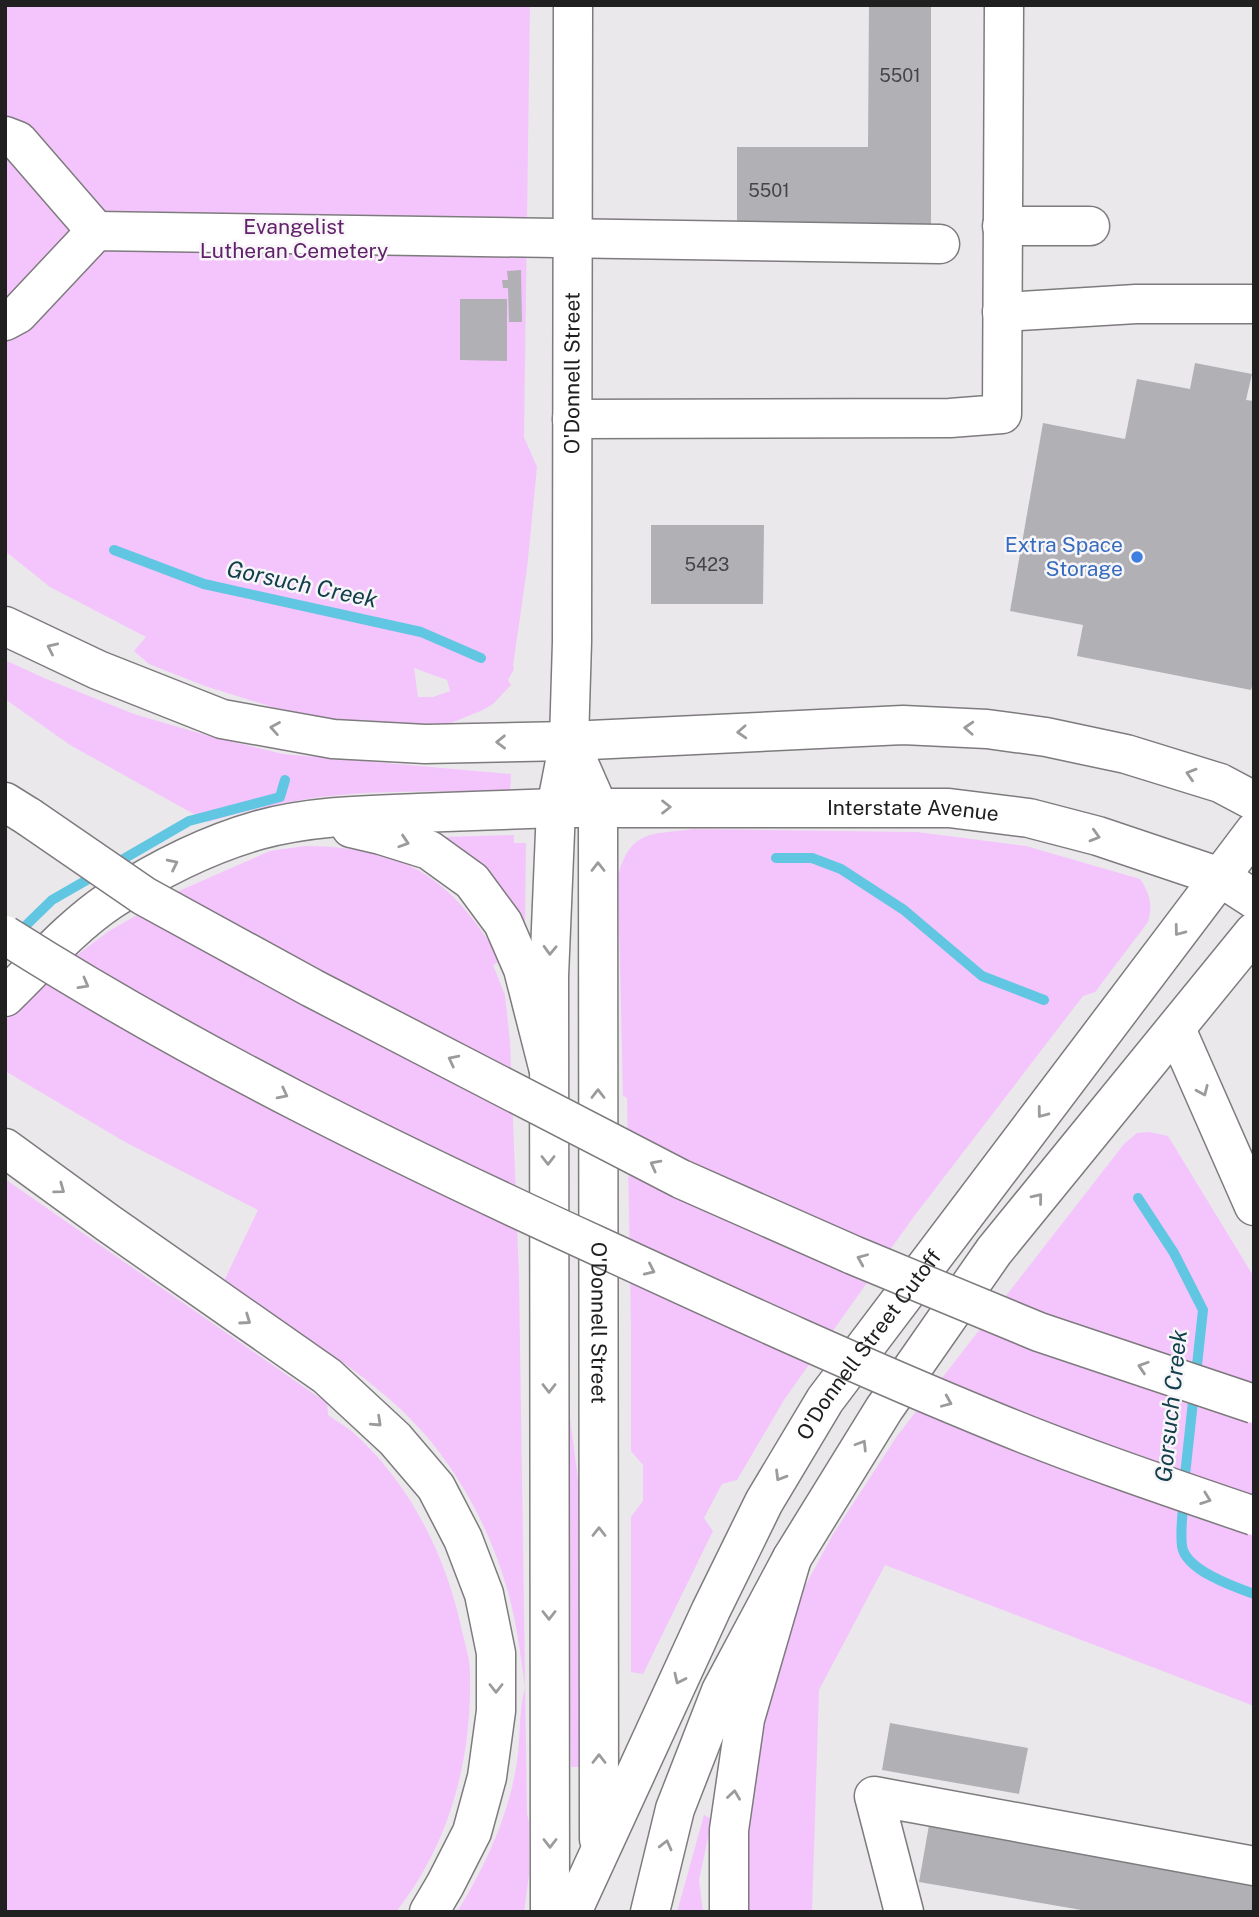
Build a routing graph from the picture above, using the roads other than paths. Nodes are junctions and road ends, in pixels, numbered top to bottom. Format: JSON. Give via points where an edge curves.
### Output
{"nodes":[{"id":1,"x":573,"y":5,"type":"edge"},
{"id":2,"x":1004,"y":5,"type":"edge"},
{"id":3,"x":5,"y":136,"type":"edge"},
{"id":4,"x":1002,"y":226,"type":"junction"},
{"id":5,"x":1090,"y":226,"type":"dead end"},
{"id":6,"x":96,"y":231,"type":"junction"},
{"id":7,"x":572,"y":239,"type":"junction"},
{"id":8,"x":940,"y":244,"type":"dead end"},
{"id":9,"x":1254,"y":304,"type":"edge"},
{"id":10,"x":1002,"y":312,"type":"junction"},
{"id":11,"x":5,"y":321,"type":"edge"},
{"id":12,"x":572,"y":419,"type":"junction"},
{"id":13,"x":5,"y":626,"type":"edge"},
{"id":14,"x":569,"y":741,"type":"junction"},
{"id":15,"x":1254,"y":801,"type":"edge"},
{"id":16,"x":598,"y":807,"type":"junction"},
{"id":17,"x":556,"y":808,"type":"junction"},
{"id":18,"x":17,"y":810,"type":"edge"},
{"id":19,"x":314,"y":820,"type":"junction"},
{"id":20,"x":1254,"y":832,"type":"edge"},
{"id":21,"x":1220,"y":877,"type":"junction"},
{"id":22,"x":1254,"y":899,"type":"edge"},
{"id":23,"x":1254,"y":932,"type":"edge"},
{"id":24,"x":5,"y":935,"type":"edge"},
{"id":25,"x":5,"y":997,"type":"edge"},
{"id":26,"x":1176,"y":1029,"type":"junction"},
{"id":27,"x":548,"y":1067,"type":"junction"},
{"id":28,"x":5,"y":1148,"type":"edge"},
{"id":29,"x":1254,"y":1206,"type":"edge"},
{"id":30,"x":1254,"y":1404,"type":"edge"},
{"id":31,"x":1254,"y":1516,"type":"edge"},
{"id":32,"x":792,"y":1558,"type":"junction"},
{"id":33,"x":600,"y":1852,"type":"junction"},
{"id":34,"x":1254,"y":1866,"type":"edge"},
{"id":35,"x":911,"y":1910,"type":"edge"},
{"id":36,"x":429,"y":1912,"type":"edge"},
{"id":37,"x":550,"y":1912,"type":"edge"},
{"id":38,"x":572,"y":1912,"type":"edge"},
{"id":39,"x":600,"y":1912,"type":"edge"},
{"id":40,"x":650,"y":1912,"type":"edge"},
{"id":41,"x":729,"y":1912,"type":"edge"}],
"edges":[{"from":1,"to":7,"type":"main road","name":"O'Donnell Street"},
{"from":2,"to":4,"type":"main road"},
{"from":3,"to":6,"type":"main road","via":[[18,141]]},
{"from":4,"to":5,"type":"main road"},
{"from":4,"to":10,"type":"main road"},
{"from":6,"to":7,"type":"main road"},
{"from":6,"to":11,"type":"main road","via":[[18,314]]},
{"from":7,"to":8,"type":"main road"},
{"from":7,"to":12,"type":"main road","name":"O'Donnell Street"},
{"from":9,"to":10,"type":"main road","via":[[1136,304]]},
{"from":10,"to":12,"type":"main road","via":[[1002,414]]},
{"from":12,"to":14,"type":"main road","name":"O'Donnell Street"},
{"from":14,"to":13,"type":"main road","one_way":true,"via":[[425,744],[333,739],[222,719],[98,670]]},
{"from":15,"to":14,"type":"main road","one_way":true,"via":[[1220,783],[1126,754],[987,730],[903,725]]},
{"from":14,"to":16,"type":"main road","name":"O'Donnell Street"},
{"from":14,"to":17,"type":"main road","name":"O'Donnell Street"},
{"from":16,"to":17,"type":"main road","name":"Interstate Avenue"},
{"from":16,"to":21,"type":"main road","name":"Interstate Avenue","one_way":true,"via":[[949,808],[1041,821]]},
{"from":33,"to":16,"type":"main road","name":"O'Donnell Street","one_way":true},
{"from":17,"to":19,"type":"main road","name":"Interstate Avenue"},
{"from":17,"to":27,"type":"main road","name":"O'Donnell Street","one_way":true},
{"from":30,"to":18,"type":"main road","one_way":true,"bridge":true,"via":[[1039,1332],[681,1178],[144,896]]},
{"from":25,"to":19,"type":"main road","name":"Interstate Avenue","one_way":true,"via":[[109,902],[161,870],[205,848],[261,830]]},
{"from":19,"to":27,"type":"main road","one_way":true,"via":[[429,850],[472,881],[503,923],[523,969]]},
{"from":20,"to":21,"type":"main road","name":"O'Donnell Street Cutoff"},
{"from":21,"to":22,"type":"main road","name":"Interstate Avenue"},
{"from":21,"to":33,"type":"main road","name":"O'Donnell Street Cutoff","one_way":true,"via":[[825,1400],[764,1502]]},
{"from":23,"to":26,"type":"main road"},
{"from":24,"to":31,"type":"main road","one_way":true,"bridge":true,"via":[[76,980],[241,1071],[433,1170],[798,1338],[1002,1425]]},
{"from":26,"to":29,"type":"main road","one_way":true},
{"from":32,"to":26,"type":"main road","one_way":true,"via":[[884,1409],[995,1251]]},
{"from":27,"to":37,"type":"main road","name":"O'Donnell Street","one_way":true},
{"from":28,"to":36,"type":"main road","one_way":true,"via":[[327,1376],[395,1438],[436,1487],[484,1594],[496,1653],[496,1711],[487,1777],[472,1832]]},
{"from":40,"to":32,"type":"main road","one_way":true,"via":[[675,1809],[716,1703]]},
{"from":41,"to":32,"type":"main road","one_way":true,"via":[[729,1830],[745,1719]]},
{"from":33,"to":38,"type":"main road","name":"O'Donnell Street Cutoff"},
{"from":33,"to":39,"type":"main road","name":"O'Donnell Street"},
{"from":34,"to":35,"type":"main road","via":[[874,1796]]}]}
